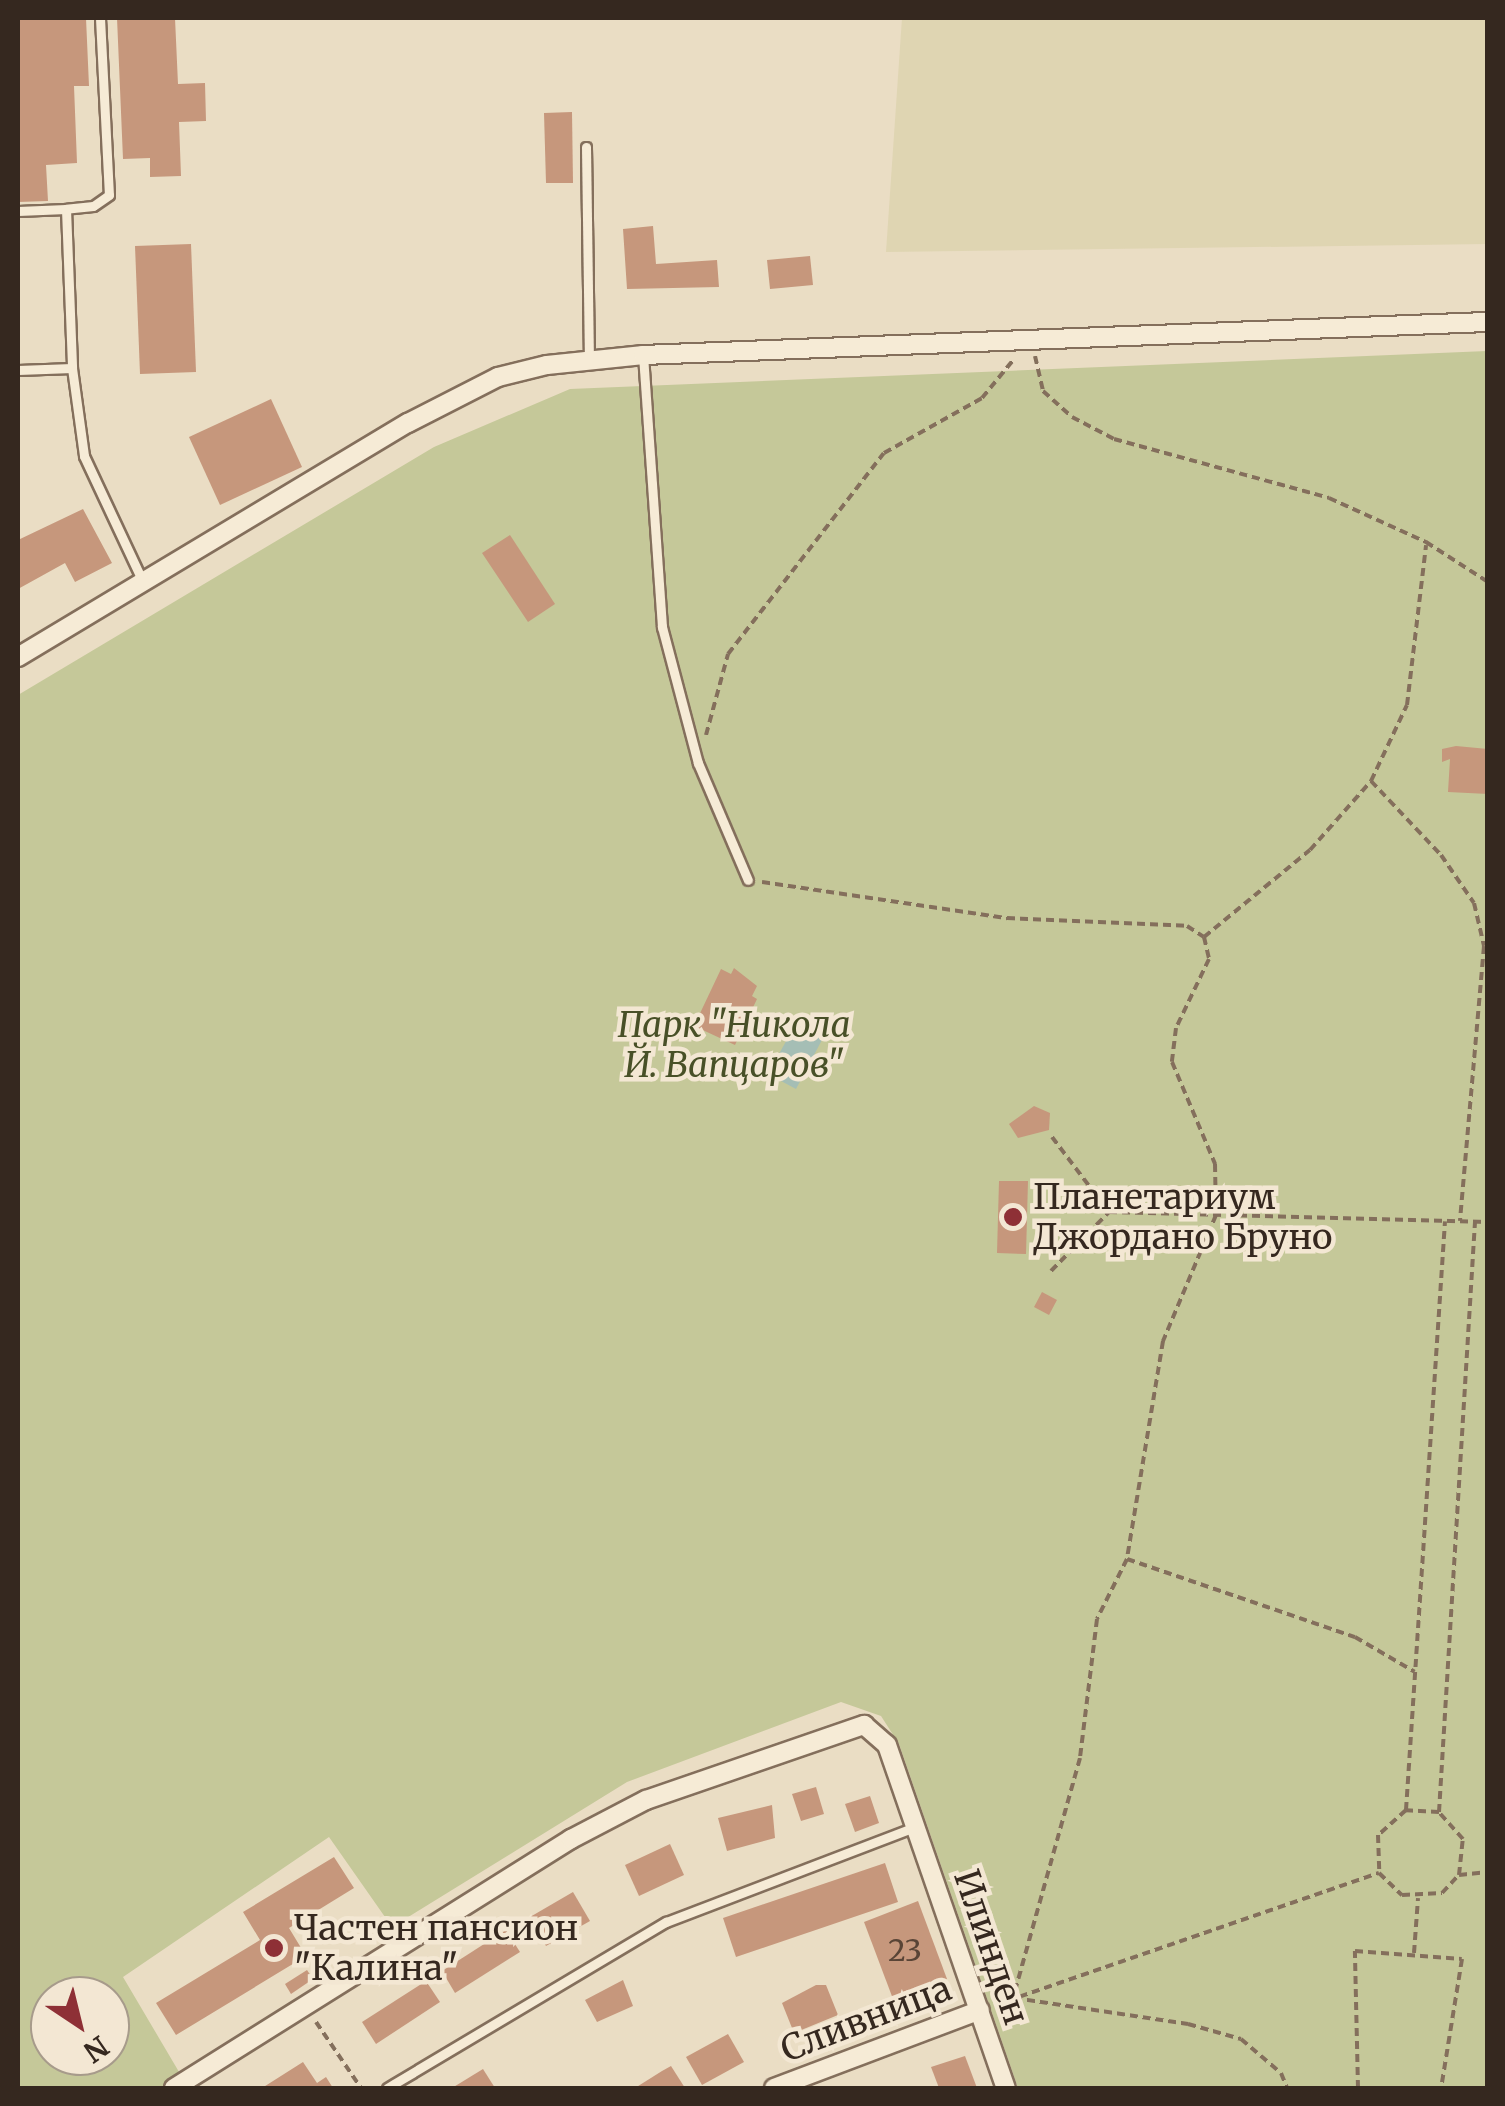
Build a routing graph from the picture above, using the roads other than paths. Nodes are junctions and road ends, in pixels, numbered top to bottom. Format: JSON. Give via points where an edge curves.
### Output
{"nodes":[{"id":1,"x":100,"y":18,"type":"edge"},
{"id":2,"x":586,"y":147,"type":"dead end"},
{"id":3,"x":66,"y":208,"type":"junction"},
{"id":4,"x":18,"y":211,"type":"edge"},
{"id":5,"x":1488,"y":322,"type":"edge"},
{"id":6,"x":643,"y":354,"type":"junction"},
{"id":7,"x":589,"y":358,"type":"junction"},
{"id":8,"x":72,"y":368,"type":"junction"},
{"id":9,"x":18,"y":370,"type":"edge"},
{"id":10,"x":142,"y":580,"type":"junction"},
{"id":11,"x":18,"y":657,"type":"edge"},
{"id":12,"x":748,"y":880,"type":"road end"},
{"id":13,"x":915,"y":1828,"type":"junction"},
{"id":14,"x":980,"y":2010,"type":"junction"},
{"id":15,"x":174,"y":2088,"type":"edge"},
{"id":16,"x":387,"y":2088,"type":"edge"},
{"id":17,"x":774,"y":2088,"type":"edge"},
{"id":18,"x":1006,"y":2088,"type":"edge"}],
"edges":[{"from":1,"to":3,"type":"lane","via":[[109,194],[93,206]]},
{"from":2,"to":7,"type":"lane"},
{"from":3,"to":4,"type":"lane"},
{"from":3,"to":8,"type":"lane"},
{"from":5,"to":6,"type":"street"},
{"from":6,"to":7,"type":"street"},
{"from":6,"to":12,"type":"lane","via":[[662,627],[698,763]]},
{"from":7,"to":10,"type":"street","via":[[498,377],[460,395]]},
{"from":8,"to":9,"type":"lane"},
{"from":8,"to":10,"type":"lane","via":[[84,456]]},
{"from":10,"to":11,"type":"street"},
{"from":13,"to":14,"type":"street","name":"Илинден"},
{"from":13,"to":15,"type":"street","name":"Илинден","via":[[887,1745],[878,1732],[851,1727],[646,1800],[571,1838]]},
{"from":13,"to":16,"type":"lane","via":[[666,1922]]},
{"from":14,"to":17,"type":"street","name":"Сливница"},
{"from":14,"to":18,"type":"street","name":"Илинден"}]}
